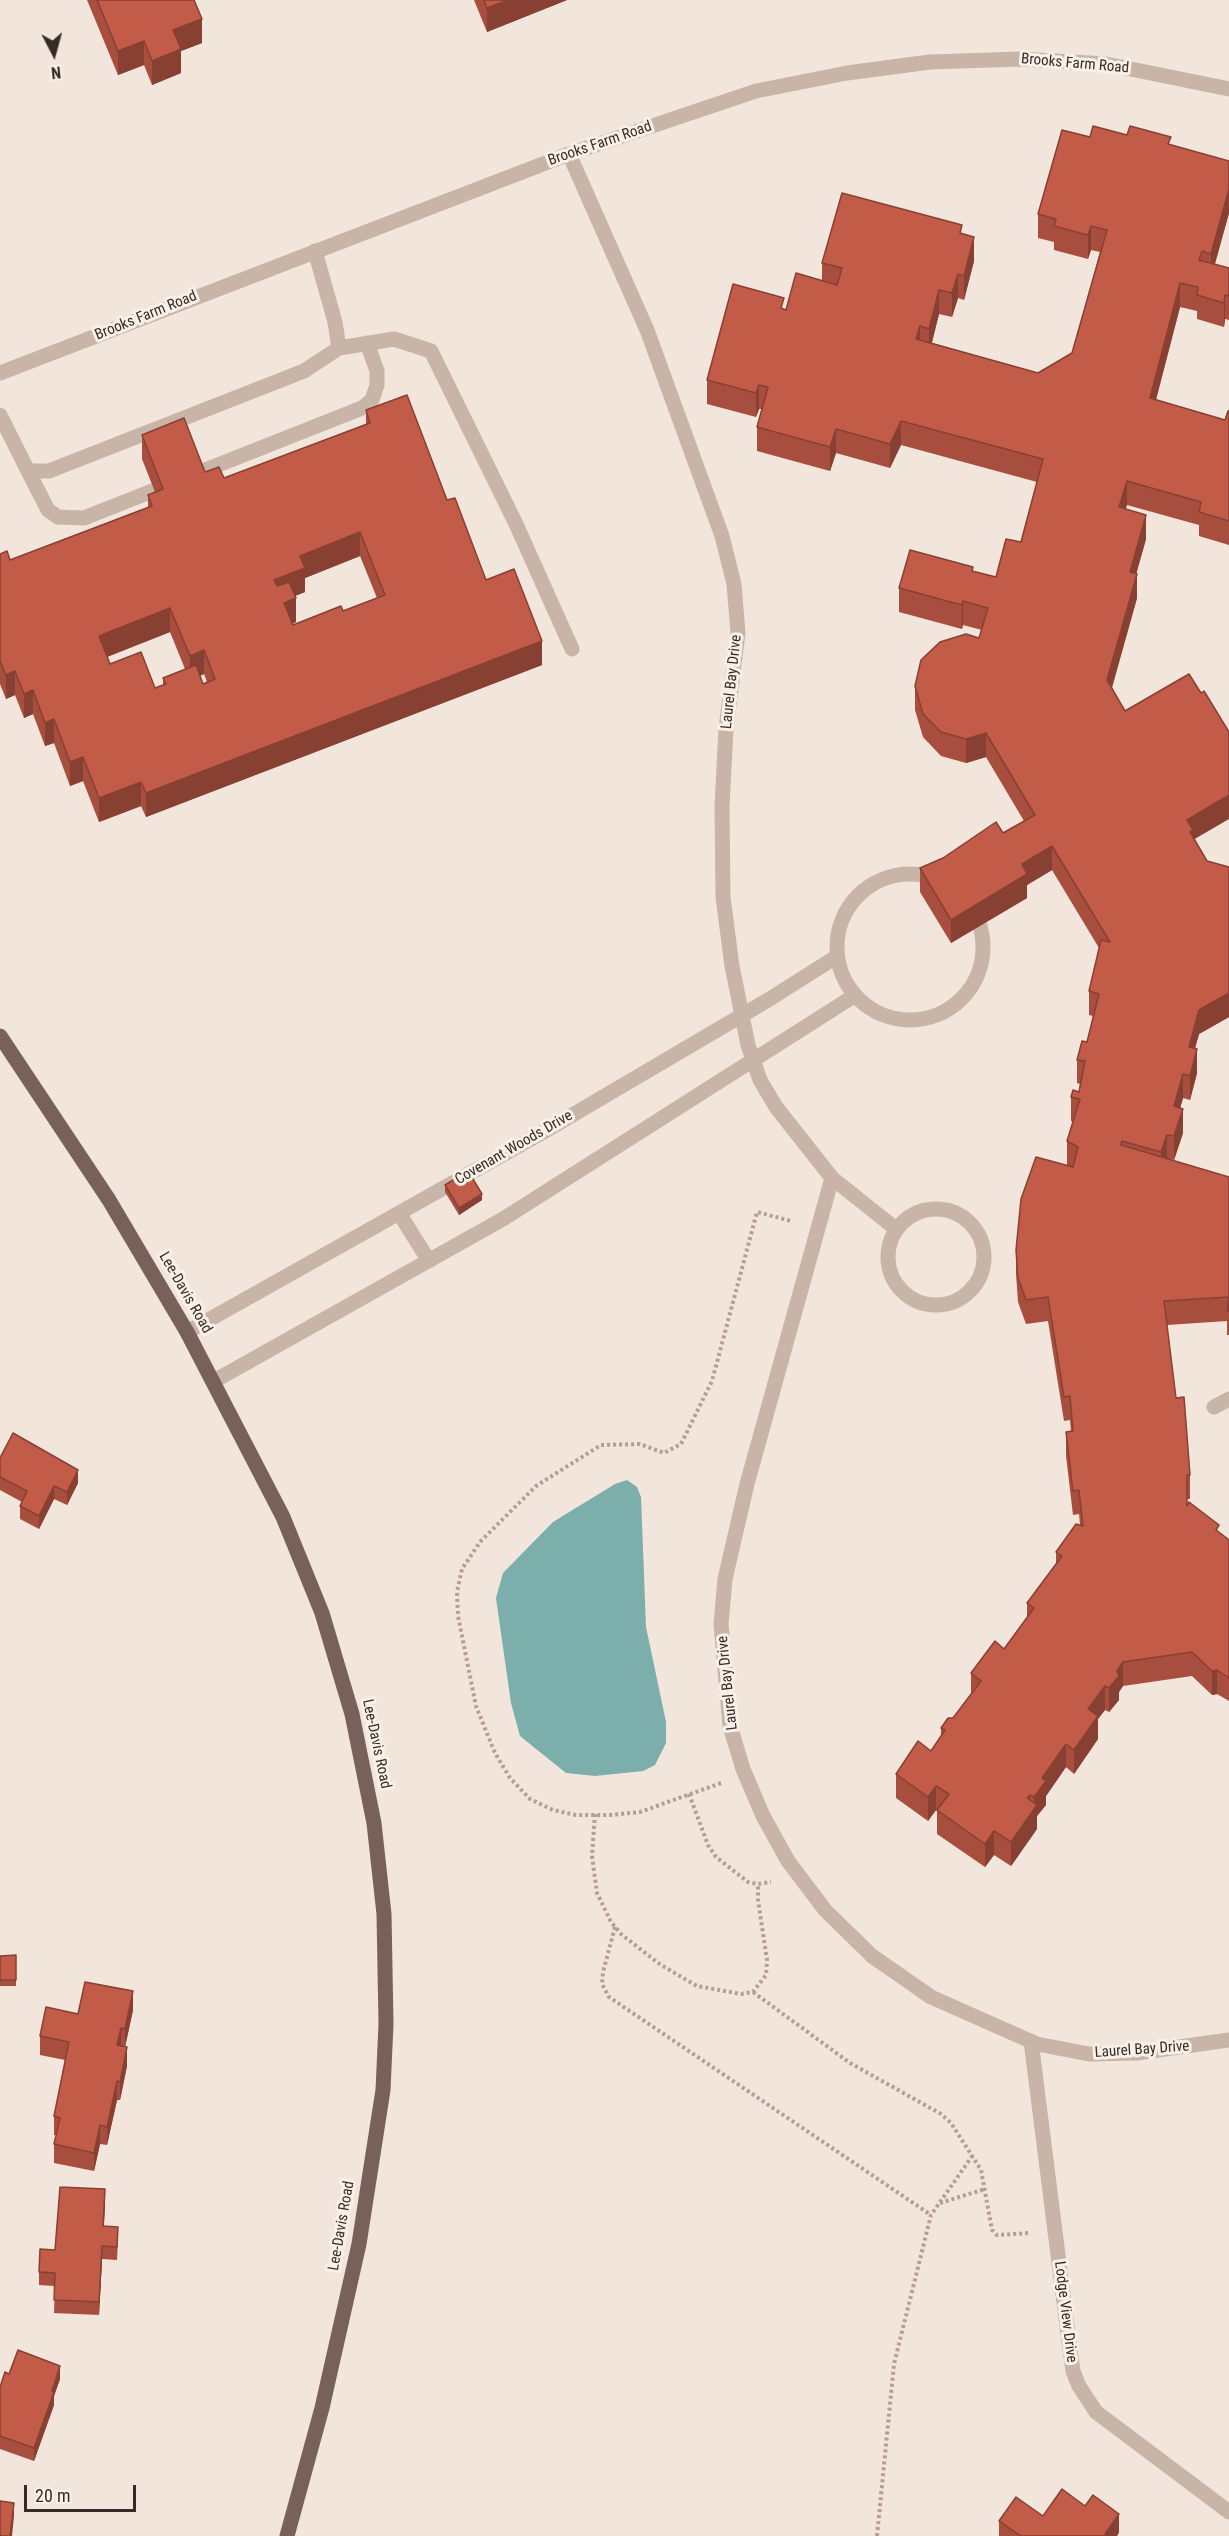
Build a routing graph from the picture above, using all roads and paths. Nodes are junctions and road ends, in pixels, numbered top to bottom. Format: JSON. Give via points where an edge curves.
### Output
{"nodes":[{"id":1,"x":1229,"y":89,"type":"edge"},
{"id":2,"x":569,"y":154,"type":"junction"},
{"id":3,"x":315,"y":251,"type":"junction"},
{"id":4,"x":367,"y":344,"type":"junction"},
{"id":5,"x":339,"y":348,"type":"junction"},
{"id":6,"x":0,"y":373,"type":"edge"},
{"id":7,"x":0,"y":415,"type":"edge"},
{"id":8,"x":28,"y":471,"type":"junction"},
{"id":9,"x":573,"y":649,"type":"dead end"},
{"id":10,"x":836,"y":957,"type":"junction"},
{"id":11,"x":855,"y":996,"type":"junction"},
{"id":12,"x":742,"y":1015,"type":"junction"},
{"id":13,"x":0,"y":1036,"type":"edge"},
{"id":14,"x":753,"y":1059,"type":"junction"},
{"id":15,"x":832,"y":1178,"type":"junction"},
{"id":16,"x":399,"y":1213,"type":"junction"},
{"id":17,"x":896,"y":1229,"type":"junction"},
{"id":18,"x":815,"y":1235,"type":"junction"},
{"id":19,"x":429,"y":1261,"type":"junction"},
{"id":20,"x":187,"y":1332,"type":"junction"},
{"id":21,"x":214,"y":1381,"type":"junction"},
{"id":22,"x":1229,"y":1400,"type":"edge"},
{"id":23,"x":1214,"y":1407,"type":"dead end"},
{"id":24,"x":745,"y":1775,"type":"junction"},
{"id":25,"x":689,"y":1794,"type":"junction"},
{"id":26,"x":595,"y":1814,"type":"junction"},
{"id":27,"x":788,"y":1861,"type":"junction"},
{"id":28,"x":758,"y":1884,"type":"junction"},
{"id":29,"x":615,"y":1927,"type":"junction"},
{"id":30,"x":753,"y":1992,"type":"junction"},
{"id":31,"x":1229,"y":2040,"type":"edge"},
{"id":32,"x":1031,"y":2041,"type":"junction"},
{"id":33,"x":973,"y":2155,"type":"junction"},
{"id":34,"x":985,"y":2189,"type":"junction"},
{"id":35,"x":940,"y":2203,"type":"junction"},
{"id":36,"x":931,"y":2215,"type":"junction"},
{"id":37,"x":1054,"y":2231,"type":"junction"},
{"id":38,"x":1229,"y":2512,"type":"edge"},
{"id":39,"x":287,"y":2536,"type":"edge"},
{"id":40,"x":877,"y":2536,"type":"edge"}],
"edges":[{"from":1,"to":2,"type":"street","name":"Brooks Farm Road","via":[[1106,64],[1020,59],[930,62],[756,91]]},
{"from":2,"to":3,"type":"street","name":"Brooks Farm Road"},
{"from":2,"to":12,"type":"street","name":"Laurel Bay Drive","via":[[647,330],[722,536],[734,584],[738,633],[726,729],[723,886]]},
{"from":3,"to":5,"type":"street"},
{"from":3,"to":6,"type":"street","name":"Brooks Farm Road"},
{"from":4,"to":5,"type":"street"},
{"from":4,"to":8,"type":"street","via":[[377,371],[377,385],[372,400],[362,408],[84,518],[58,517],[48,510]]},
{"from":4,"to":9,"type":"street","via":[[394,339],[431,351]]},
{"from":5,"to":8,"type":"street","via":[[304,371],[49,471]]},
{"from":7,"to":8,"type":"street"},
{"from":10,"to":11,"type":"street"},
{"from":10,"to":11,"type":"street","via":[[837,934],[844,913],[858,894],[876,881],[898,874],[921,874],[943,882],[972,907],[984,950],[979,974],[966,996],[946,1011],[923,1020],[898,1020],[874,1011]]},
{"from":10,"to":12,"type":"street","name":"Covenant Woods Drive"},
{"from":11,"to":14,"type":"street"},
{"from":12,"to":14,"type":"street","name":"Laurel Bay Drive"},
{"from":12,"to":16,"type":"street","name":"Covenant Woods Drive"},
{"from":13,"to":20,"type":"main road","name":"Lee-Davis Road","via":[[110,1200]]},
{"from":14,"to":15,"type":"street","name":"Laurel Bay Drive","via":[[776,1107]]},
{"from":14,"to":19,"type":"street","via":[[503,1219]]},
{"from":15,"to":17,"type":"street","name":"Laurel Bay Drive"},
{"from":15,"to":18,"type":"street","name":"Laurel Bay Drive"},
{"from":16,"to":19,"type":"street"},
{"from":16,"to":20,"type":"street","name":"Covenant Woods Drive"},
{"from":17,"to":17,"type":"street","via":[[888,1252],[891,1276],[912,1300],[944,1304],[960,1299],[972,1289],[984,1260],[976,1230],[966,1219],[944,1210],[921,1211]]},
{"from":18,"to":24,"type":"street","name":"Laurel Bay Drive","via":[[724,1579],[724,1674],[730,1726]]},
{"from":18,"to":26,"type":"path","via":[[789,1219],[757,1212],[712,1381],[681,1444],[664,1453],[640,1444],[602,1445],[536,1486],[480,1542],[462,1569],[457,1592],[458,1616],[476,1706],[495,1753],[510,1778],[530,1799],[554,1810]]},
{"from":19,"to":21,"type":"street"},
{"from":20,"to":21,"type":"main road","name":"Lee-Davis Road"},
{"from":21,"to":39,"type":"main road","name":"Lee-Davis Road","via":[[283,1516],[322,1613],[354,1725],[374,1822],[384,1914],[383,2091],[359,2244],[322,2408]]},
{"from":22,"to":23,"type":"street"},
{"from":24,"to":25,"type":"path"},
{"from":24,"to":27,"type":"street","name":"Laurel Bay Drive"},
{"from":25,"to":26,"type":"path","via":[[640,1812]]},
{"from":25,"to":28,"type":"path","via":[[716,1857],[748,1882]]},
{"from":26,"to":29,"type":"path","via":[[592,1856],[597,1893]]},
{"from":27,"to":28,"type":"path","via":[[777,1881]]},
{"from":27,"to":32,"type":"street","name":"Laurel Bay Drive","via":[[825,1910],[872,1956],[930,1997]]},
{"from":28,"to":30,"type":"path","via":[[767,1960],[766,1975]]},
{"from":29,"to":30,"type":"path","via":[[661,1965],[697,1986],[721,1992]]},
{"from":29,"to":36,"type":"path","via":[[603,1972],[602,1984],[609,1997]]},
{"from":30,"to":33,"type":"path","via":[[850,2064],[941,2115]]},
{"from":31,"to":32,"type":"street","name":"Laurel Bay Drive","via":[[1137,2054],[1089,2054]]},
{"from":32,"to":37,"type":"street","name":"Lodge View Drive"},
{"from":33,"to":34,"type":"path"},
{"from":33,"to":35,"type":"path"},
{"from":34,"to":35,"type":"path"},
{"from":34,"to":37,"type":"path","via":[[988,2219],[997,2235]]},
{"from":35,"to":36,"type":"path"},
{"from":36,"to":40,"type":"path","via":[[894,2364]]},
{"from":37,"to":38,"type":"street","name":"Lodge View Drive","via":[[1073,2371],[1085,2399],[1096,2412]]}]}
